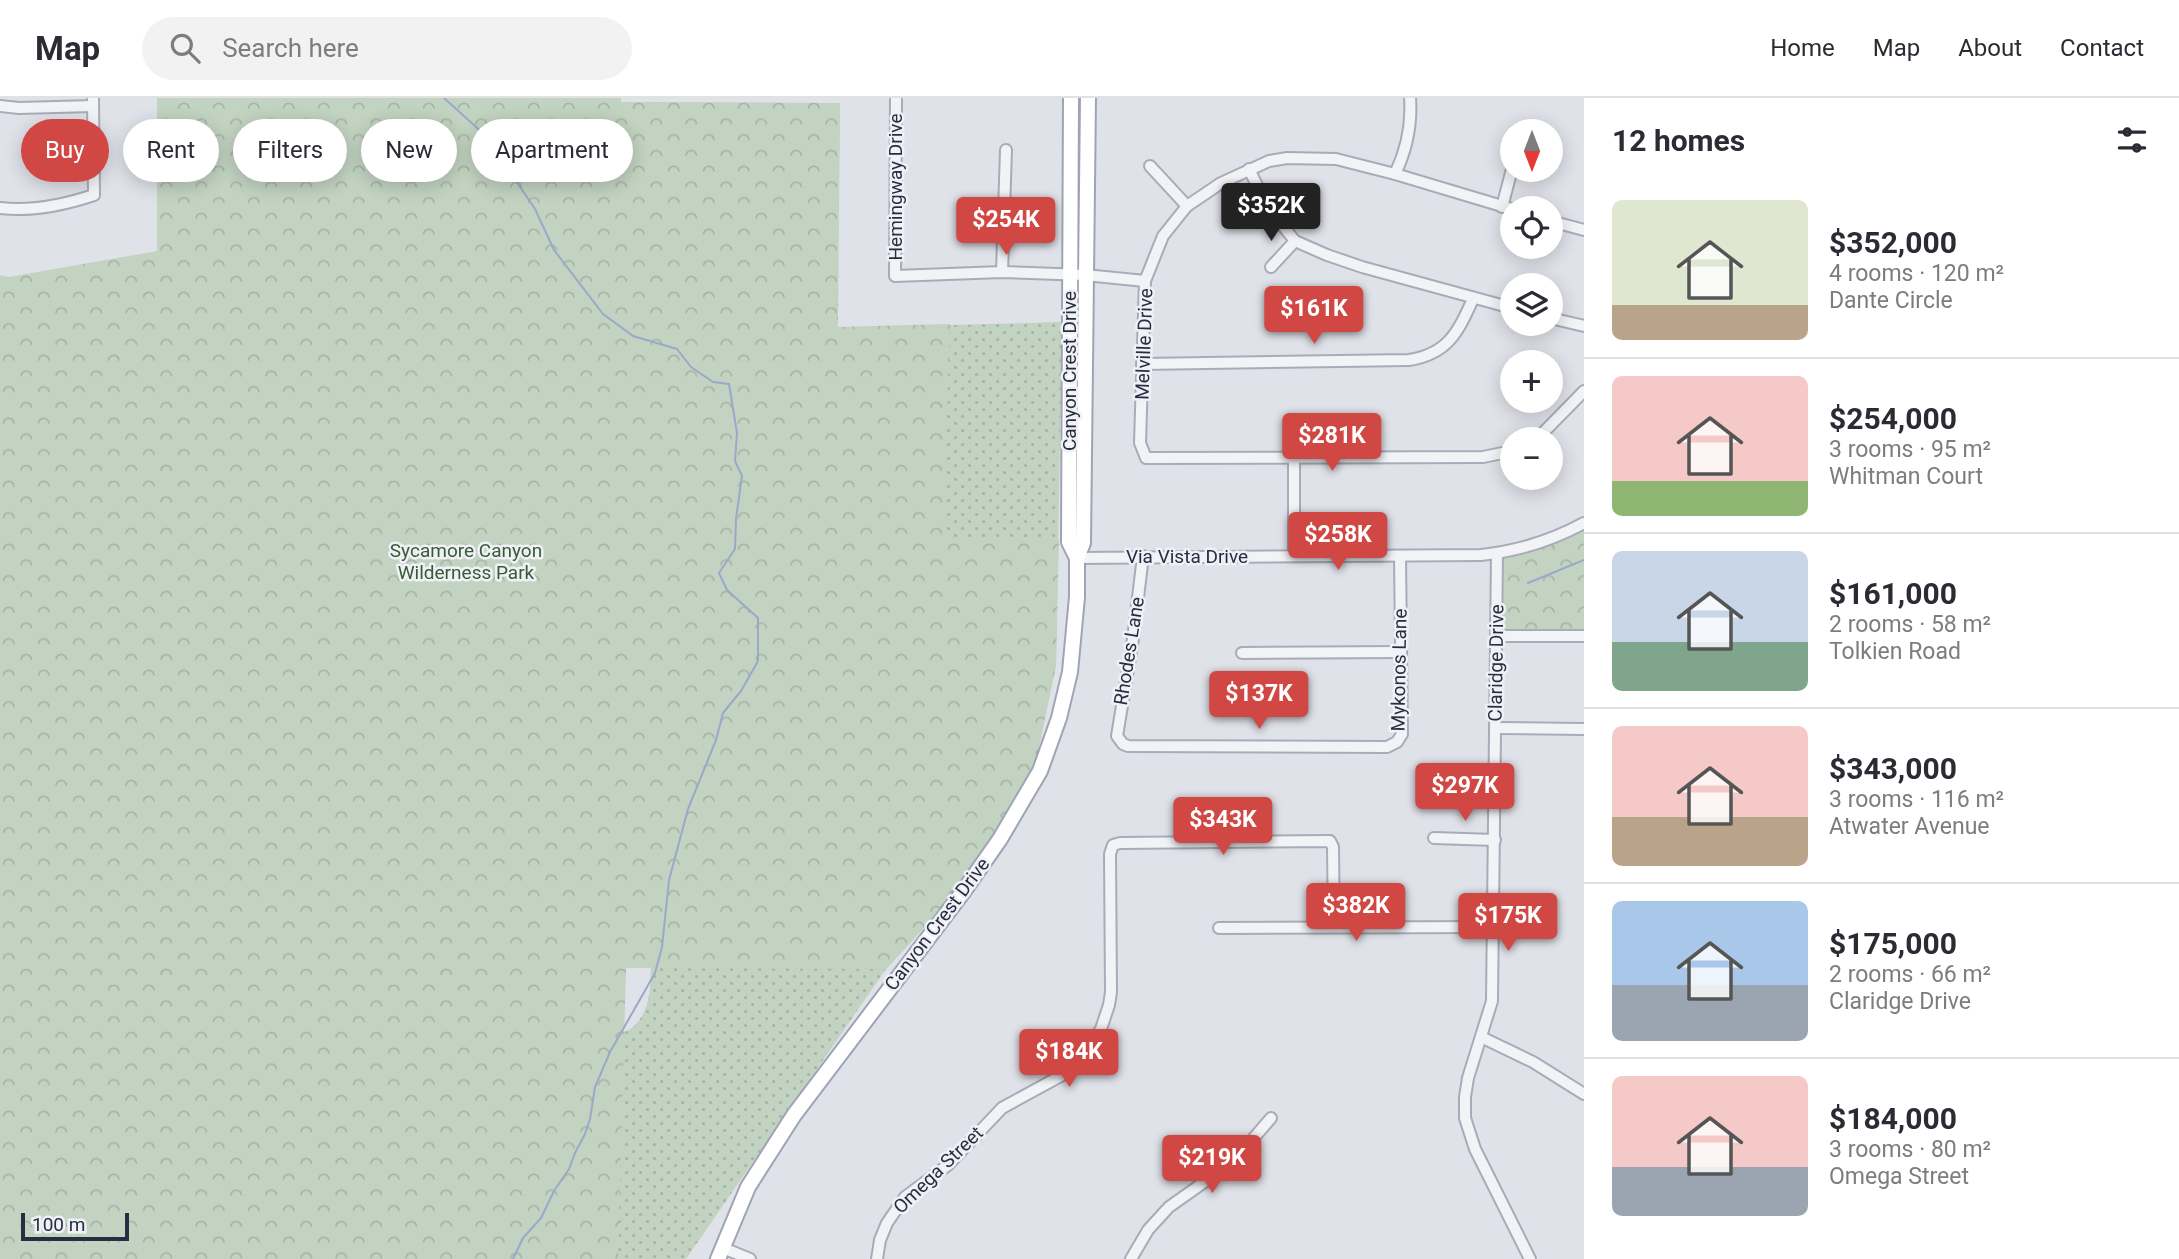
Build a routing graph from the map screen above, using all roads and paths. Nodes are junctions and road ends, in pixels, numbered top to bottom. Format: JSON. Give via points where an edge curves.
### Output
{"nodes":[{"id":1,"x":896,"y":98,"type":"edge"},
{"id":2,"x":1070,"y":98,"type":"edge"},
{"id":3,"x":1088,"y":98,"type":"edge"},
{"id":4,"x":1410,"y":98,"type":"edge"},
{"id":5,"x":93,"y":102,"type":"edge"},
{"id":6,"x":0,"y":106,"type":"edge"},
{"id":7,"x":1006,"y":150,"type":"dead end"},
{"id":8,"x":1150,"y":166,"type":"dead end"},
{"id":9,"x":1249,"y":169,"type":"junction"},
{"id":10,"x":1395,"y":174,"type":"junction"},
{"id":11,"x":1187,"y":206,"type":"junction"},
{"id":12,"x":1500,"y":206,"type":"edge"},
{"id":13,"x":0,"y":208,"type":"edge"},
{"id":14,"x":1563,"y":224,"type":"edge"},
{"id":15,"x":1584,"y":230,"type":"edge"},
{"id":16,"x":1295,"y":241,"type":"junction"},
{"id":17,"x":1271,"y":267,"type":"dead end"},
{"id":18,"x":1002,"y":272,"type":"junction"},
{"id":19,"x":1069,"y":275,"type":"junction"},
{"id":20,"x":1085,"y":275,"type":"junction"},
{"id":21,"x":1145,"y":281,"type":"junction"},
{"id":22,"x":1473,"y":299,"type":"junction"},
{"id":23,"x":1500,"y":306,"type":"edge"},
{"id":24,"x":1563,"y":321,"type":"edge"},
{"id":25,"x":1584,"y":326,"type":"edge"},
{"id":26,"x":1142,"y":364,"type":"junction"},
{"id":27,"x":1584,"y":391,"type":"edge"},
{"id":28,"x":1549,"y":427,"type":"edge"},
{"id":29,"x":1500,"y":453,"type":"edge"},
{"id":30,"x":1294,"y":457,"type":"junction"},
{"id":31,"x":1584,"y":523,"type":"edge"},
{"id":32,"x":1497,"y":553,"type":"junction"},
{"id":33,"x":1143,"y":556,"type":"junction"},
{"id":34,"x":1294,"y":556,"type":"junction"},
{"id":35,"x":1400,"y":556,"type":"junction"},
{"id":36,"x":1077,"y":558,"type":"junction"},
{"id":37,"x":1496,"y":636,"type":"junction"},
{"id":38,"x":1584,"y":636,"type":"edge"},
{"id":39,"x":1400,"y":652,"type":"junction"},
{"id":40,"x":1242,"y":653,"type":"dead end"},
{"id":41,"x":1496,"y":728,"type":"junction"},
{"id":42,"x":1584,"y":729,"type":"edge"},
{"id":43,"x":1397,"y":742,"type":"joint"},
{"id":44,"x":1434,"y":838,"type":"dead end"},
{"id":45,"x":1495,"y":839,"type":"junction"},
{"id":46,"x":1493,"y":926,"type":"junction"},
{"id":47,"x":1334,"y":927,"type":"junction"},
{"id":48,"x":1219,"y":928,"type":"dead end"},
{"id":49,"x":1481,"y":1037,"type":"junction"},
{"id":50,"x":1584,"y":1094,"type":"edge"},
{"id":51,"x":1271,"y":1118,"type":"dead end"},
{"id":52,"x":720,"y":1253,"type":"edge"},
{"id":53,"x":750,"y":1259,"type":"edge"},
{"id":54,"x":877,"y":1259,"type":"edge"},
{"id":55,"x":1131,"y":1259,"type":"edge"},
{"id":56,"x":1530,"y":1259,"type":"edge"}],
"edges":[{"from":1,"to":18,"type":"street","name":"Hemingway Drive","via":[[895,276]]},
{"from":2,"to":19,"type":"main road","name":"Canyon Crest Drive"},
{"from":3,"to":20,"type":"main road","name":"Canyon Crest Drive"},
{"from":4,"to":10,"type":"street","via":[[1412,117],[1405,153]]},
{"from":5,"to":6,"type":"street"},
{"from":5,"to":13,"type":"street","via":[[94,195],[62,205]]},
{"from":7,"to":18,"type":"street"},
{"from":8,"to":11,"type":"street"},
{"from":9,"to":10,"type":"street","name":"Melville Drive","via":[[1269,161],[1310,158],[1336,159]]},
{"from":9,"to":11,"type":"street","name":"Melville Drive"},
{"from":9,"to":16,"type":"street","via":[[1267,206]]},
{"from":10,"to":12,"type":"street","name":"Melville Drive"},
{"from":11,"to":21,"type":"street","name":"Melville Drive","via":[[1163,236]]},
{"from":14,"to":15,"type":"street"},
{"from":16,"to":17,"type":"street"},
{"from":16,"to":22,"type":"street","via":[[1362,267]]},
{"from":18,"to":19,"type":"street"},
{"from":19,"to":20,"type":"street"},
{"from":19,"to":36,"type":"main road","name":"Canyon Crest Drive","via":[[1069,542]]},
{"from":20,"to":21,"type":"street"},
{"from":20,"to":36,"type":"main road","name":"Canyon Crest Drive","via":[[1083,543]]},
{"from":21,"to":26,"type":"street","name":"Melville Drive"},
{"from":22,"to":23,"type":"street"},
{"from":22,"to":26,"type":"street","via":[[1460,328],[1426,358]]},
{"from":24,"to":25,"type":"street"},
{"from":26,"to":30,"type":"street","name":"Melville Drive","via":[[1140,443],[1146,458]]},
{"from":27,"to":28,"type":"street"},
{"from":29,"to":30,"type":"street"},
{"from":30,"to":34,"type":"street"},
{"from":31,"to":32,"type":"street","name":"Via Vista Drive","via":[[1548,541]]},
{"from":32,"to":35,"type":"street","name":"Via Vista Drive"},
{"from":32,"to":37,"type":"street","name":"Claridge Drive"},
{"from":33,"to":34,"type":"street","name":"Via Vista Drive"},
{"from":33,"to":36,"type":"street","name":"Via Vista Drive"},
{"from":33,"to":43,"type":"street","name":"Rhodes Lane","via":[[1118,719],[1117,736],[1122,744],[1387,747]]},
{"from":34,"to":35,"type":"street","name":"Via Vista Drive"},
{"from":35,"to":39,"type":"street","name":"Mykonos Lane"},
{"from":36,"to":52,"type":"main road","name":"Canyon Crest Drive","via":[[1070,672],[1040,771],[963,892],[794,1115],[748,1187]]},
{"from":37,"to":38,"type":"street"},
{"from":37,"to":41,"type":"street","name":"Claridge Drive"},
{"from":39,"to":40,"type":"street"},
{"from":39,"to":43,"type":"street","name":"Mykonos Lane","via":[[1402,734]]},
{"from":41,"to":42,"type":"street"},
{"from":41,"to":45,"type":"street","name":"Claridge Drive"},
{"from":44,"to":45,"type":"street"},
{"from":45,"to":46,"type":"street","name":"Claridge Drive"},
{"from":46,"to":47,"type":"street"},
{"from":46,"to":49,"type":"street","name":"Claridge Drive","via":[[1492,1001]]},
{"from":47,"to":48,"type":"street"},
{"from":47,"to":54,"type":"street","name":"Omega Street","via":[[1332,842],[1113,845],[1111,992],[1096,1039],[1071,1069],[1002,1108],[948,1164],[905,1197],[887,1223]]},
{"from":49,"to":50,"type":"street"},
{"from":49,"to":56,"type":"street","name":"Claridge Drive","via":[[1466,1087],[1465,1118],[1475,1149]]},
{"from":51,"to":55,"type":"street","via":[[1234,1161],[1164,1212]]},
{"from":52,"to":53,"type":"street"}]}
